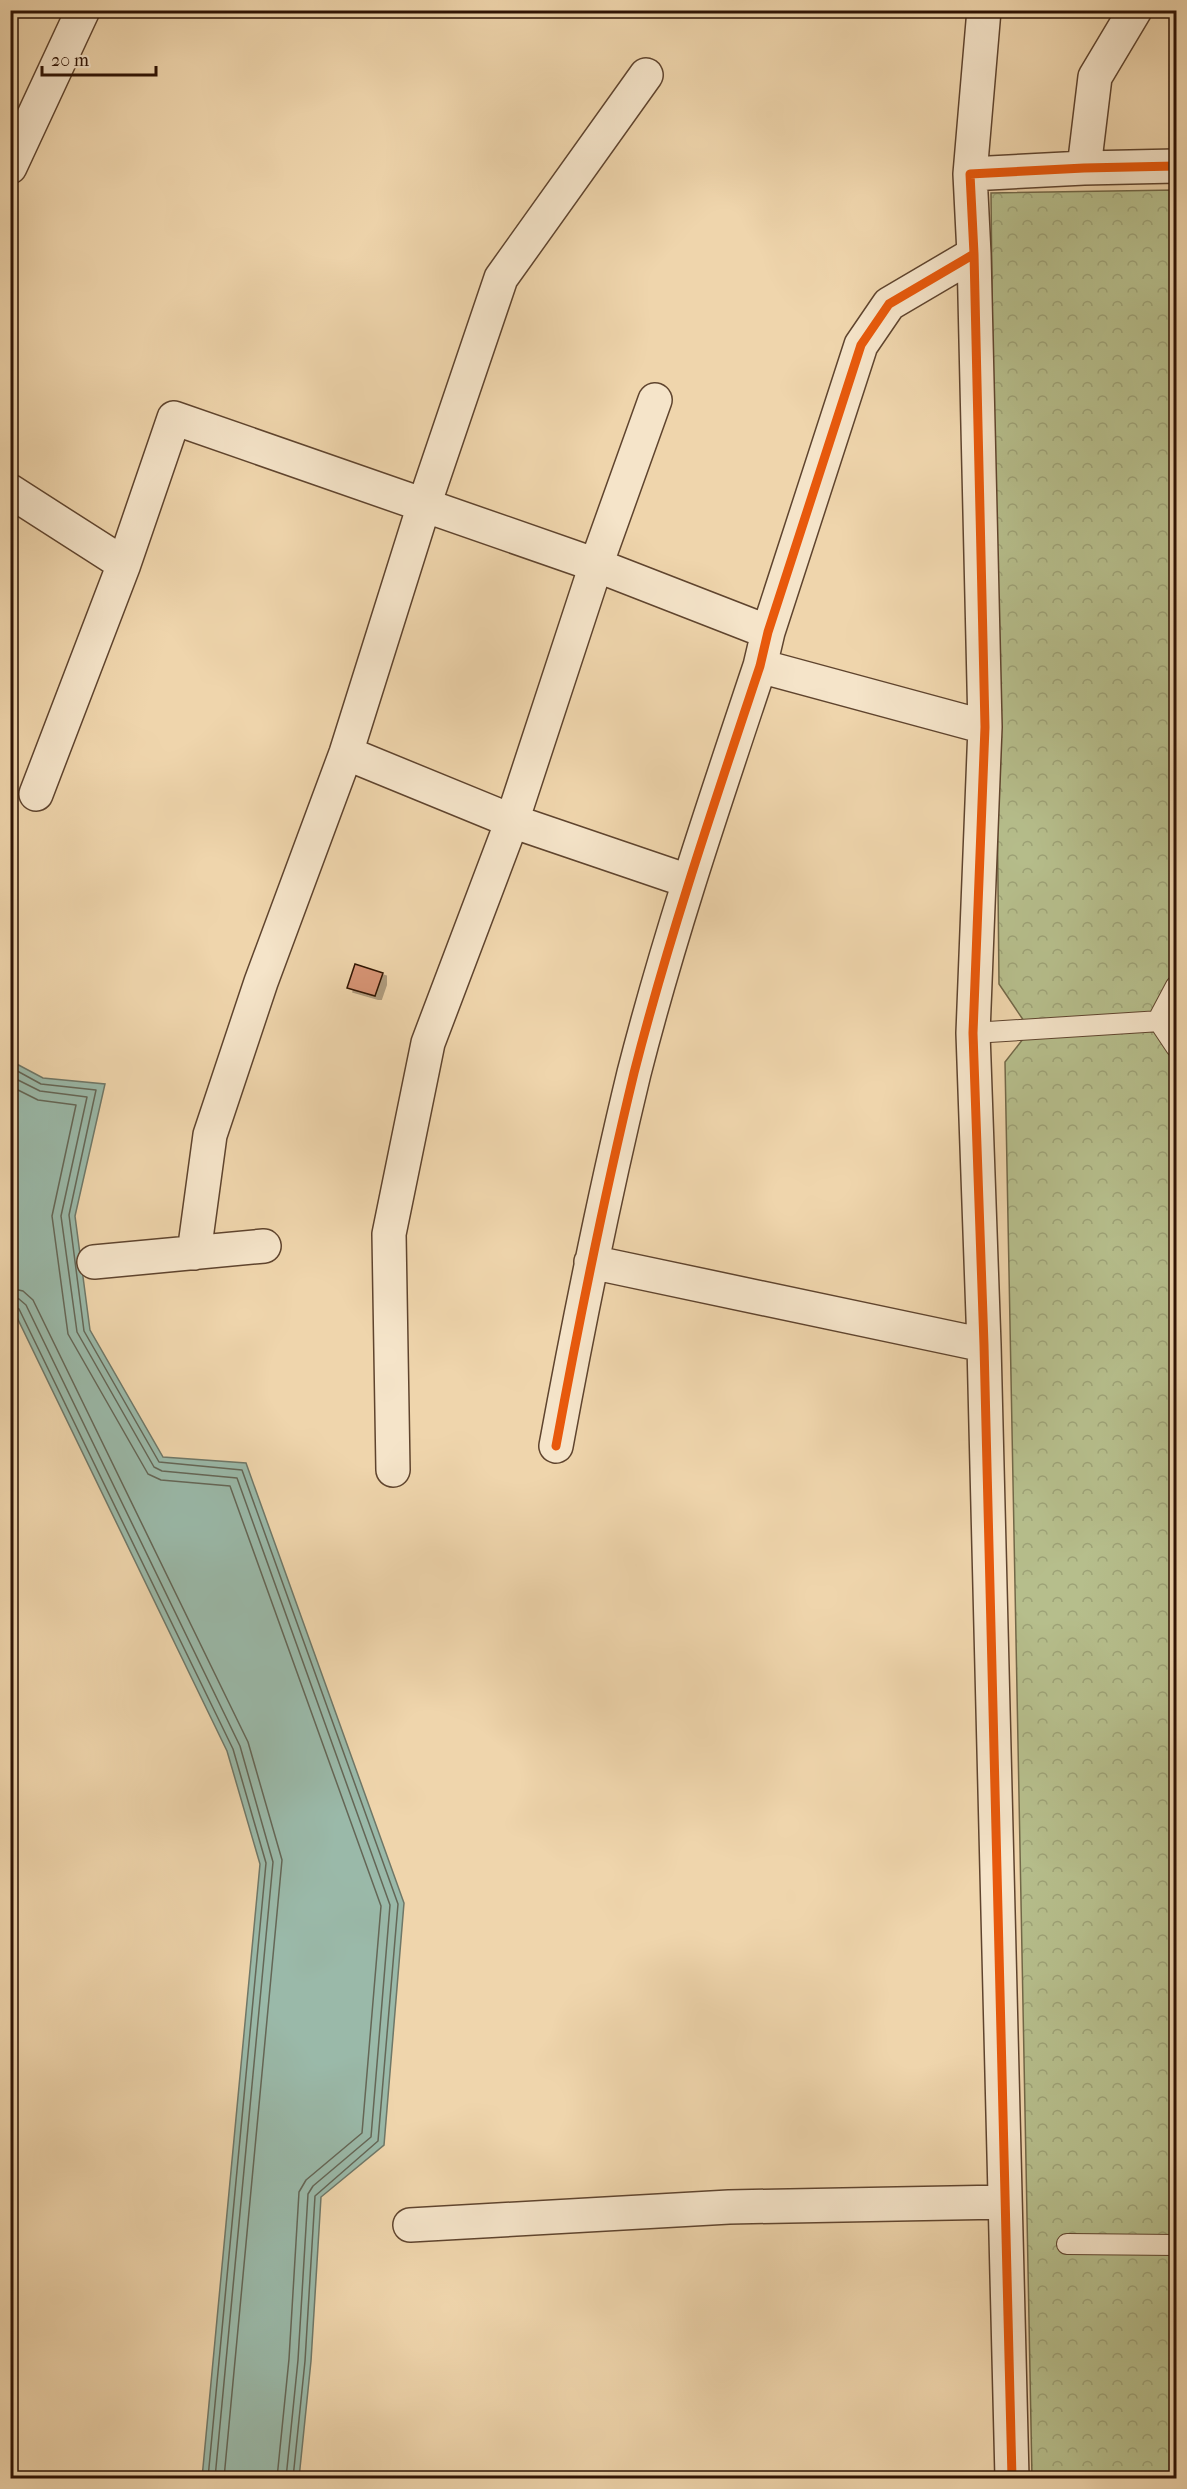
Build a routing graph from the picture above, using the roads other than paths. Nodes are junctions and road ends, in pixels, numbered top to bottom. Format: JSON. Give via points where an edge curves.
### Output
{"nodes":[{"id":1,"x":83,"y":10,"type":"edge"},
{"id":2,"x":984,"y":10,"type":"edge"},
{"id":3,"x":1135,"y":10,"type":"edge"},
{"id":4,"x":646,"y":75,"type":"dead end"},
{"id":5,"x":1176,"y":166,"type":"edge"},
{"id":6,"x":10,"y":167,"type":"edge"},
{"id":7,"x":1084,"y":168,"type":"junction"},
{"id":8,"x":970,"y":174,"type":"junction"},
{"id":9,"x":975,"y":254,"type":"junction"},
{"id":10,"x":655,"y":400,"type":"dead end"},
{"id":11,"x":10,"y":491,"type":"edge"},
{"id":12,"x":424,"y":505,"type":"junction"},
{"id":13,"x":124,"y":564,"type":"junction"},
{"id":14,"x":596,"y":565,"type":"junction"},
{"id":15,"x":768,"y":632,"type":"junction"},
{"id":16,"x":760,"y":666,"type":"junction"},
{"id":17,"x":986,"y":727,"type":"junction"},
{"id":18,"x":346,"y":753,"type":"junction"},
{"id":19,"x":36,"y":794,"type":"dead end"},
{"id":20,"x":512,"y":821,"type":"junction"},
{"id":21,"x":688,"y":881,"type":"junction"},
{"id":22,"x":1176,"y":986,"type":"edge"},
{"id":23,"x":1167,"y":1020,"type":"edge"},
{"id":24,"x":974,"y":1033,"type":"junction"},
{"id":25,"x":1176,"y":1047,"type":"edge"},
{"id":26,"x":264,"y":1246,"type":"dead end"},
{"id":27,"x":194,"y":1253,"type":"junction"},
{"id":28,"x":94,"y":1262,"type":"dead end"},
{"id":29,"x":591,"y":1262,"type":"junction"},
{"id":30,"x":984,"y":1345,"type":"junction"},
{"id":31,"x":556,"y":1446,"type":"dead end"},
{"id":32,"x":393,"y":1470,"type":"dead end"},
{"id":33,"x":1005,"y":2202,"type":"junction"},
{"id":34,"x":410,"y":2225,"type":"dead end"},
{"id":35,"x":1067,"y":2244,"type":"dead end"},
{"id":36,"x":1176,"y":2245,"type":"edge"},
{"id":37,"x":1012,"y":2478,"type":"edge"}],
"edges":[{"from":1,"to":6,"type":"street"},
{"from":2,"to":8,"type":"street"},
{"from":3,"to":7,"type":"street","via":[[1095,77]]},
{"from":4,"to":12,"type":"street","via":[[501,278]]},
{"from":5,"to":7,"type":"street"},
{"from":7,"to":8,"type":"street"},
{"from":8,"to":9,"type":"street"},
{"from":9,"to":15,"type":"street","via":[[889,304],[861,345]]},
{"from":9,"to":17,"type":"street"},
{"from":10,"to":14,"type":"street"},
{"from":11,"to":13,"type":"street"},
{"from":12,"to":13,"type":"street","via":[[174,418]]},
{"from":12,"to":14,"type":"street"},
{"from":12,"to":18,"type":"street"},
{"from":13,"to":19,"type":"street"},
{"from":14,"to":15,"type":"street"},
{"from":14,"to":20,"type":"street"},
{"from":15,"to":16,"type":"street"},
{"from":16,"to":17,"type":"street"},
{"from":16,"to":21,"type":"street"},
{"from":17,"to":24,"type":"street"},
{"from":18,"to":20,"type":"street"},
{"from":18,"to":27,"type":"street","via":[[261,982],[210,1135]]},
{"from":20,"to":21,"type":"street"},
{"from":20,"to":32,"type":"street","via":[[428,1043],[389,1234]]},
{"from":21,"to":29,"type":"street","via":[[635,1072]]},
{"from":22,"to":23,"type":"lane"},
{"from":23,"to":24,"type":"lane"},
{"from":23,"to":25,"type":"lane"},
{"from":24,"to":30,"type":"street"},
{"from":26,"to":27,"type":"street"},
{"from":27,"to":28,"type":"street"},
{"from":29,"to":30,"type":"street"},
{"from":29,"to":31,"type":"street"},
{"from":30,"to":33,"type":"street"},
{"from":33,"to":34,"type":"street","via":[[729,2207]]},
{"from":33,"to":37,"type":"street"},
{"from":35,"to":36,"type":"lane"}]}
